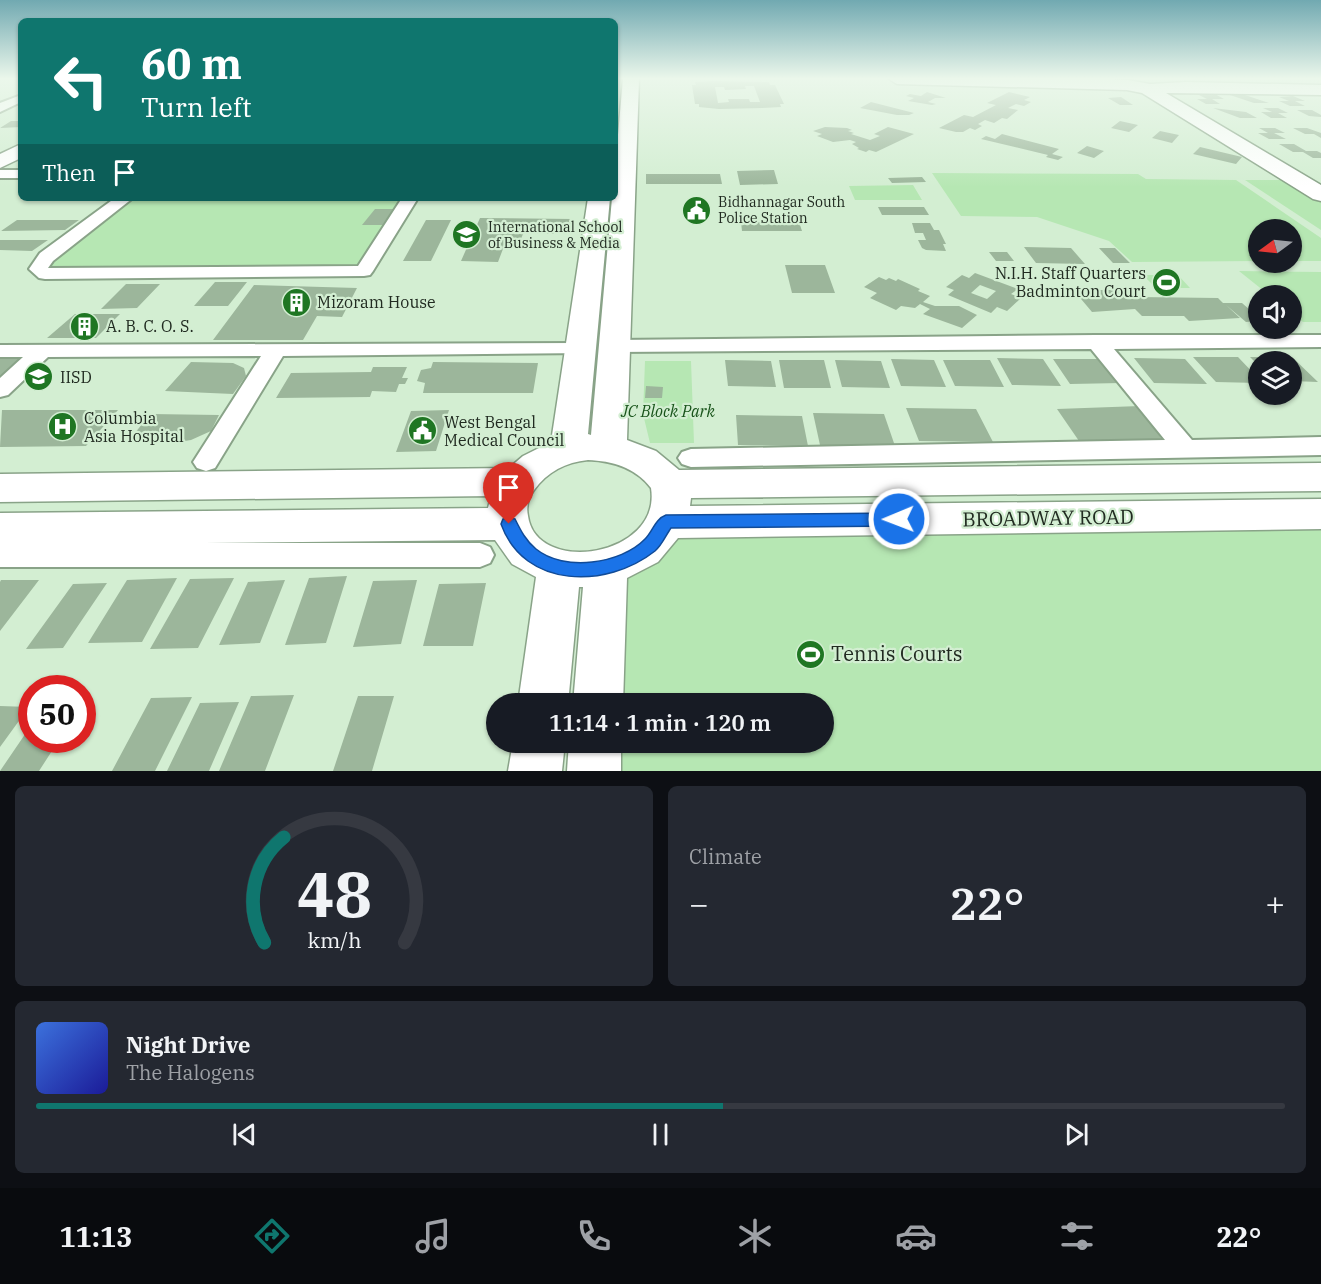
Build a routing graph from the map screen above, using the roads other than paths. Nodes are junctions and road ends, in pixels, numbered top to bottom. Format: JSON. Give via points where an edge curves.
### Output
{"nodes":[{"id":1,"x":624,"y":115,"type":"edge"},
{"id":2,"x":1206,"y":115,"type":"edge"},
{"id":3,"x":621,"y":146,"type":"edge"},
{"id":4,"x":0,"y":174,"type":"edge"},
{"id":5,"x":18,"y":174,"type":"edge"},
{"id":6,"x":1314,"y":181,"type":"edge"},
{"id":7,"x":1321,"y":194,"type":"edge"},
{"id":8,"x":120,"y":201,"type":"edge"},
{"id":9,"x":408,"y":201,"type":"edge"},
{"id":10,"x":599,"y":201,"type":"edge"},
{"id":11,"x":587,"y":302,"type":"junction"},
{"id":12,"x":618,"y":302,"type":"junction"},
{"id":13,"x":1096,"y":341,"type":"junction"},
{"id":14,"x":1321,"y":341,"type":"edge"},
{"id":15,"x":615,"y":346,"type":"junction"},
{"id":16,"x":580,"y":349,"type":"junction"},
{"id":17,"x":276,"y":350,"type":"junction"},
{"id":18,"x":0,"y":351,"type":"edge"},
{"id":19,"x":42,"y":351,"type":"junction"},
{"id":20,"x":0,"y":390,"type":"edge"},
{"id":21,"x":608,"y":448,"type":"junction"},
{"id":22,"x":1186,"y":449,"type":"junction"},
{"id":23,"x":568,"y":450,"type":"junction"},
{"id":24,"x":1320,"y":455,"type":"edge"},
{"id":25,"x":206,"y":462,"type":"dead end"},
{"id":26,"x":518,"y":482,"type":"junction"},
{"id":27,"x":0,"y":488,"type":"edge"},
{"id":28,"x":675,"y":488,"type":"junction"},
{"id":29,"x":1321,"y":514,"type":"edge"},
{"id":30,"x":509,"y":524,"type":"junction"},
{"id":31,"x":0,"y":529,"type":"edge"},
{"id":32,"x":0,"y":555,"type":"edge"},
{"id":33,"x":480,"y":555,"type":"dead end"},
{"id":34,"x":559,"y":567,"type":"junction"},
{"id":35,"x":606,"y":568,"type":"junction"},
{"id":36,"x":544,"y":693,"type":"edge"},
{"id":37,"x":599,"y":693,"type":"edge"},
{"id":38,"x":537,"y":753,"type":"edge"},
{"id":39,"x":595,"y":753,"type":"edge"},
{"id":40,"x":535,"y":771,"type":"edge"},
{"id":41,"x":594,"y":771,"type":"edge"}],
"edges":[{"from":1,"to":3,"type":"street"},
{"from":2,"to":6,"type":"street"},
{"from":3,"to":12,"type":"street"},
{"from":4,"to":5,"type":"street"},
{"from":6,"to":7,"type":"street"},
{"from":8,"to":9,"type":"street","via":[[46,257],[38,269],[45,274],[364,271]]},
{"from":10,"to":11,"type":"street"},
{"from":11,"to":12,"type":"street"},
{"from":11,"to":16,"type":"street"},
{"from":12,"to":15,"type":"street"},
{"from":13,"to":14,"type":"street"},
{"from":13,"to":15,"type":"street"},
{"from":13,"to":22,"type":"street"},
{"from":15,"to":21,"type":"street"},
{"from":16,"to":17,"type":"street"},
{"from":16,"to":23,"type":"street"},
{"from":17,"to":19,"type":"street"},
{"from":17,"to":25,"type":"street"},
{"from":18,"to":19,"type":"street"},
{"from":19,"to":20,"type":"street"},
{"from":21,"to":23,"type":"street"},
{"from":21,"to":28,"type":"street","via":[[637,456]]},
{"from":22,"to":24,"type":"street"},
{"from":22,"to":28,"type":"street"},
{"from":23,"to":26,"type":"street","via":[[539,462]]},
{"from":24,"to":28,"type":"street"},
{"from":26,"to":27,"type":"street"},
{"from":26,"to":30,"type":"street","via":[[509,498]]},
{"from":28,"to":29,"type":"street","name":"BROADWAY ROAD"},
{"from":28,"to":35,"type":"street","via":[[651,544],[628,560]]},
{"from":30,"to":31,"type":"street"},
{"from":30,"to":34,"type":"street","via":[[514,538],[532,556]]},
{"from":32,"to":33,"type":"street"},
{"from":34,"to":35,"type":"street"},
{"from":34,"to":36,"type":"street"},
{"from":35,"to":37,"type":"street"},
{"from":38,"to":40,"type":"street"},
{"from":39,"to":41,"type":"street"}]}
